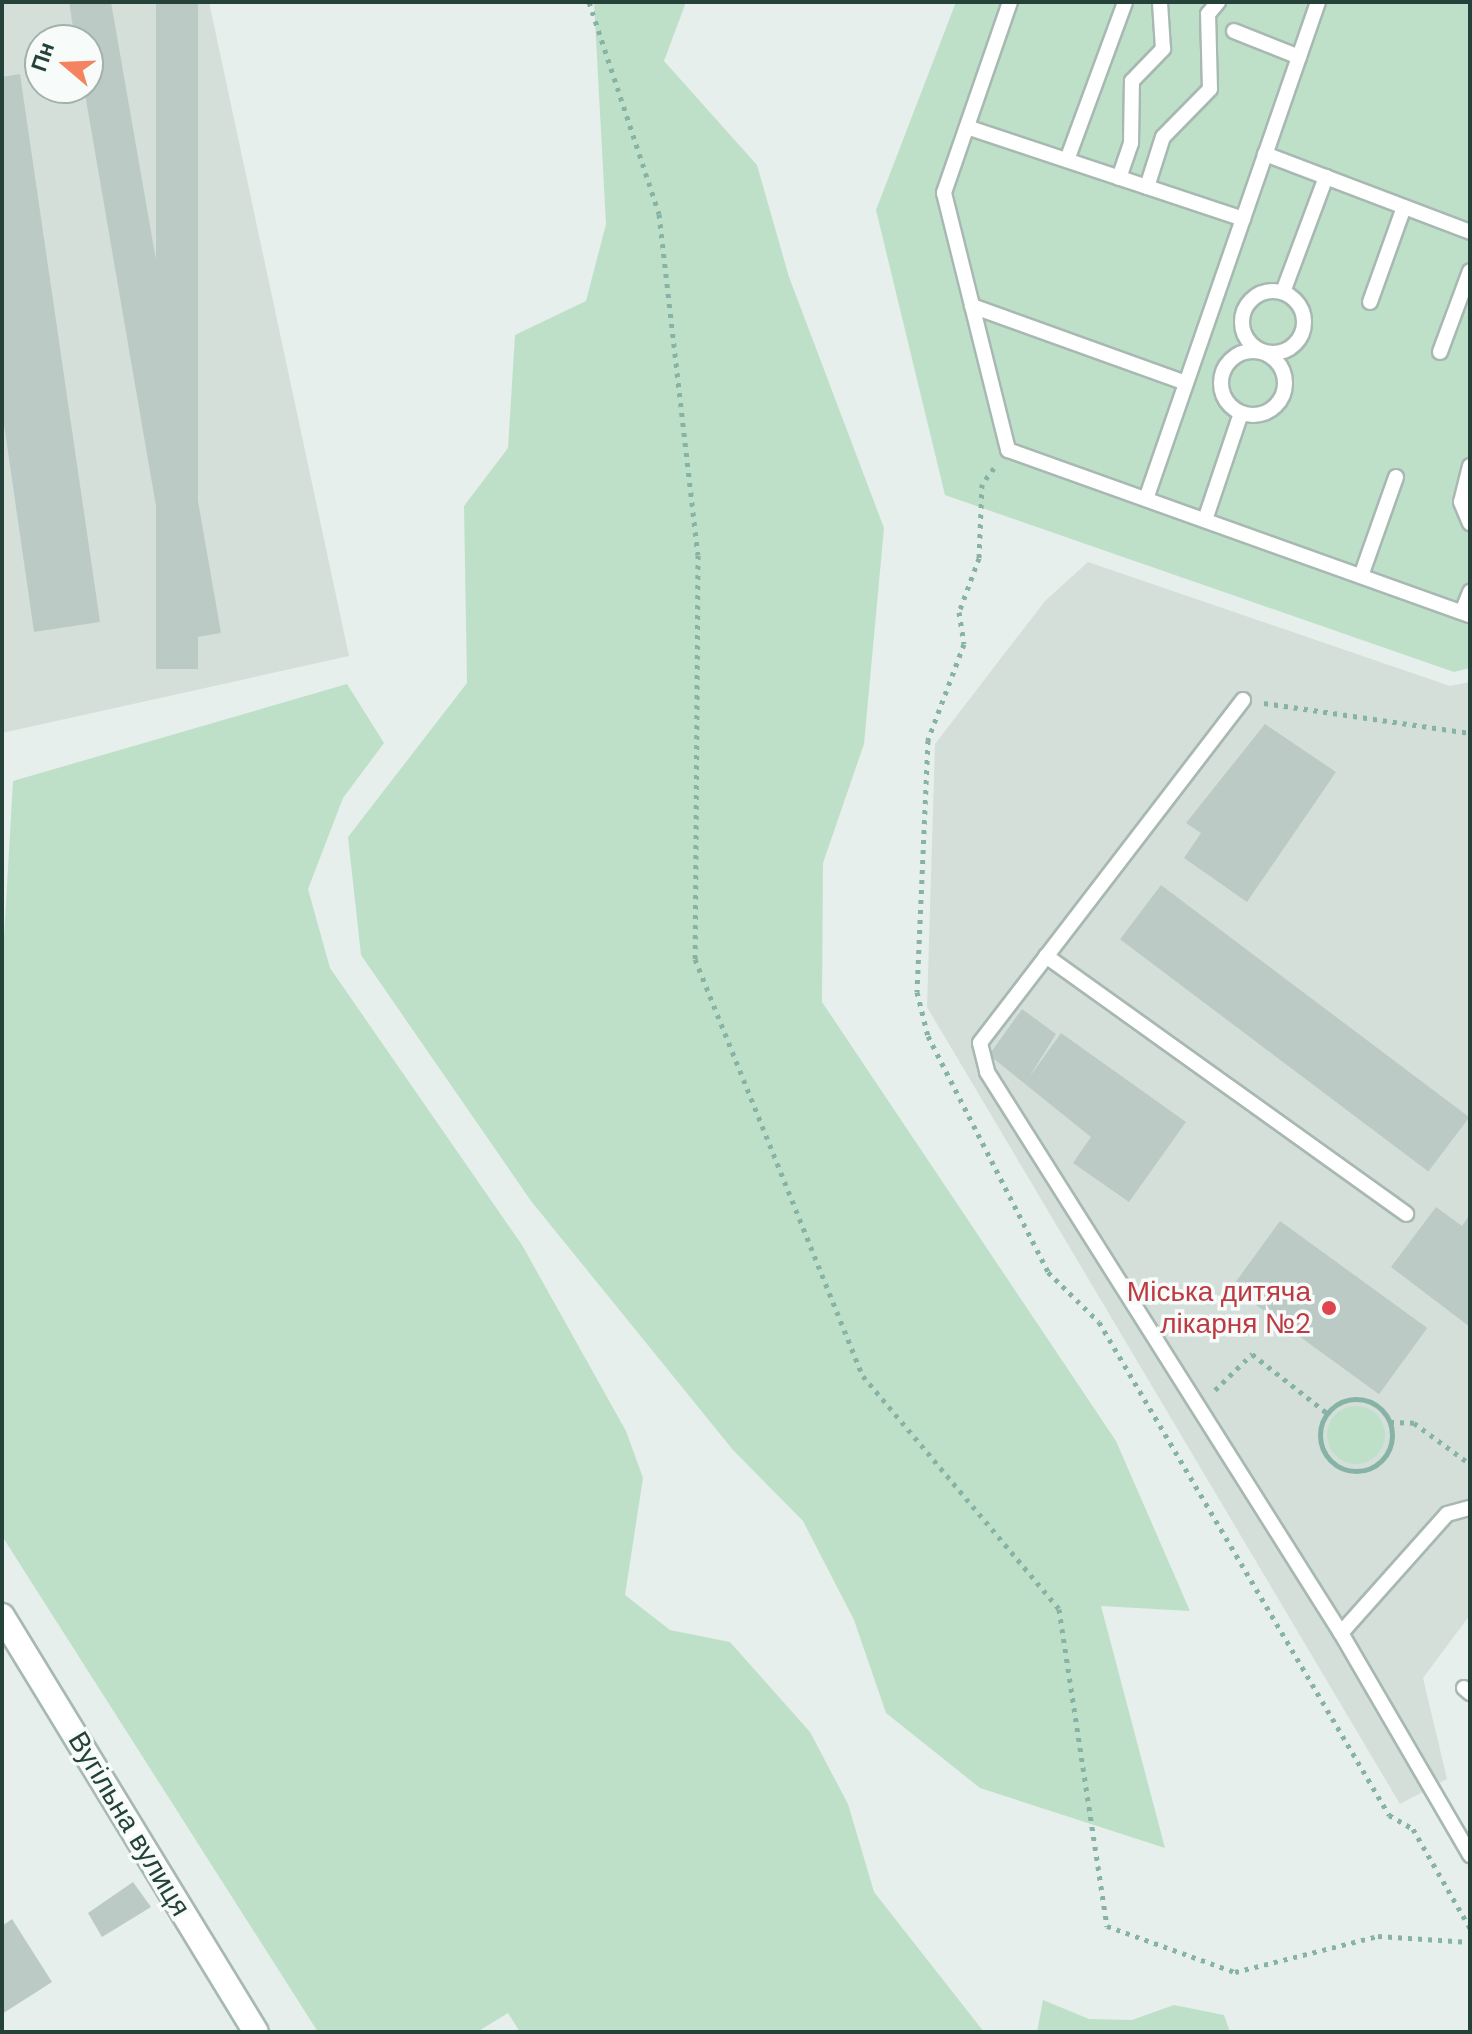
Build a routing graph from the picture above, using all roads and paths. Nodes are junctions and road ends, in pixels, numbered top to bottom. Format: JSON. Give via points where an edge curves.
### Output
{"nodes":[{"id":1,"x":589,"y":2,"type":"edge"},
{"id":2,"x":1010,"y":2,"type":"edge"},
{"id":3,"x":1125,"y":2,"type":"edge"},
{"id":4,"x":1160,"y":2,"type":"edge"},
{"id":5,"x":1218,"y":2,"type":"edge"},
{"id":6,"x":1318,"y":2,"type":"edge"},
{"id":7,"x":1234,"y":31,"type":"dead end"},
{"id":8,"x":1299,"y":57,"type":"junction"},
{"id":9,"x":967,"y":127,"type":"junction"},
{"id":10,"x":1265,"y":154,"type":"junction"},
{"id":11,"x":1067,"y":160,"type":"junction"},
{"id":12,"x":1326,"y":177,"type":"junction"},
{"id":13,"x":1119,"y":178,"type":"junction"},
{"id":14,"x":1147,"y":187,"type":"junction"},
{"id":15,"x":1404,"y":207,"type":"junction"},
{"id":16,"x":1243,"y":219,"type":"junction"},
{"id":17,"x":1470,"y":232,"type":"edge"},
{"id":18,"x":1470,"y":271,"type":"edge"},
{"id":19,"x":1283,"y":292,"type":"junction"},
{"id":20,"x":1370,"y":302,"type":"dead end"},
{"id":21,"x":972,"y":306,"type":"junction"},
{"id":22,"x":1260,"y":351,"type":"junction"},
{"id":23,"x":1440,"y":352,"type":"dead end"},
{"id":24,"x":1186,"y":383,"type":"junction"},
{"id":25,"x":1241,"y":413,"type":"junction"},
{"id":26,"x":1470,"y":466,"type":"edge"},
{"id":27,"x":1396,"y":477,"type":"dead end"},
{"id":28,"x":1146,"y":499,"type":"junction"},
{"id":29,"x":1205,"y":520,"type":"junction"},
{"id":30,"x":1470,"y":523,"type":"edge"},
{"id":31,"x":1361,"y":576,"type":"junction"},
{"id":32,"x":1470,"y":592,"type":"edge"},
{"id":33,"x":1466,"y":614,"type":"edge"},
{"id":34,"x":1243,"y":700,"type":"joint"},
{"id":35,"x":1470,"y":733,"type":"edge"},
{"id":36,"x":1046,"y":956,"type":"junction"},
{"id":37,"x":1406,"y":1214,"type":"dead end"},
{"id":38,"x":1198,"y":1406,"type":"junction"},
{"id":39,"x":1327,"y":1413,"type":"junction"},
{"id":40,"x":1390,"y":1422,"type":"junction"},
{"id":41,"x":1470,"y":1464,"type":"edge"},
{"id":42,"x":1470,"y":1508,"type":"edge"},
{"id":43,"x":2,"y":1616,"type":"edge"},
{"id":44,"x":1341,"y":1633,"type":"junction"},
{"id":45,"x":1470,"y":1855,"type":"edge"},
{"id":46,"x":1470,"y":1942,"type":"edge"},
{"id":47,"x":256,"y":2032,"type":"edge"}],
"edges":[{"from":1,"to":46,"type":"path","via":[[659,214],[698,555],[695,959],[863,1376],[1059,1609],[1107,1926],[1235,1972],[1378,1936]]},
{"from":2,"to":9,"type":"lane"},
{"from":3,"to":11,"type":"lane"},
{"from":4,"to":13,"type":"lane","via":[[1163,49],[1132,81],[1131,143]]},
{"from":5,"to":14,"type":"lane","via":[[1208,14],[1210,89],[1163,137]]},
{"from":6,"to":8,"type":"lane"},
{"from":7,"to":8,"type":"lane"},
{"from":8,"to":10,"type":"lane"},
{"from":9,"to":11,"type":"lane"},
{"from":9,"to":21,"type":"lane","via":[[944,193]]},
{"from":10,"to":12,"type":"lane"},
{"from":10,"to":16,"type":"lane"},
{"from":11,"to":13,"type":"lane"},
{"from":12,"to":15,"type":"lane"},
{"from":12,"to":19,"type":"lane"},
{"from":13,"to":14,"type":"lane"},
{"from":14,"to":16,"type":"lane"},
{"from":15,"to":17,"type":"lane"},
{"from":15,"to":20,"type":"lane"},
{"from":16,"to":24,"type":"lane"},
{"from":18,"to":23,"type":"lane"},
{"from":19,"to":22,"type":"lane","via":[[1262,292],[1246,306],[1241,326]]},
{"from":19,"to":22,"type":"lane","via":[[1299,304],[1302,334],[1290,349]]},
{"from":21,"to":24,"type":"lane"},
{"from":21,"to":28,"type":"lane","via":[[1008,450]]},
{"from":22,"to":25,"type":"lane","via":[[1231,360],[1221,379],[1226,399]]},
{"from":22,"to":25,"type":"lane","via":[[1278,363],[1283,393],[1262,414]]},
{"from":24,"to":28,"type":"lane"},
{"from":25,"to":29,"type":"lane"},
{"from":26,"to":30,"type":"lane","via":[[1461,502]]},
{"from":27,"to":31,"type":"lane"},
{"from":28,"to":29,"type":"lane"},
{"from":29,"to":31,"type":"lane"},
{"from":31,"to":33,"type":"lane"},
{"from":32,"to":33,"type":"lane"},
{"from":34,"to":35,"type":"path"},
{"from":34,"to":36,"type":"lane"},
{"from":36,"to":37,"type":"lane"},
{"from":36,"to":38,"type":"lane","via":[[980,1043],[987,1072]]},
{"from":38,"to":39,"type":"path","via":[[1252,1354]]},
{"from":38,"to":44,"type":"lane"},
{"from":39,"to":40,"type":"path","via":[[1358,1399],[1380,1407]]},
{"from":39,"to":40,"type":"path","via":[[1322,1448],[1349,1471],[1383,1461],[1393,1440]]},
{"from":40,"to":41,"type":"path","via":[[1414,1423]]},
{"from":42,"to":44,"type":"lane","via":[[1447,1514]]},
{"from":43,"to":47,"type":"street","name":"Вугільна вулиця"},
{"from":44,"to":45,"type":"lane"}]}
